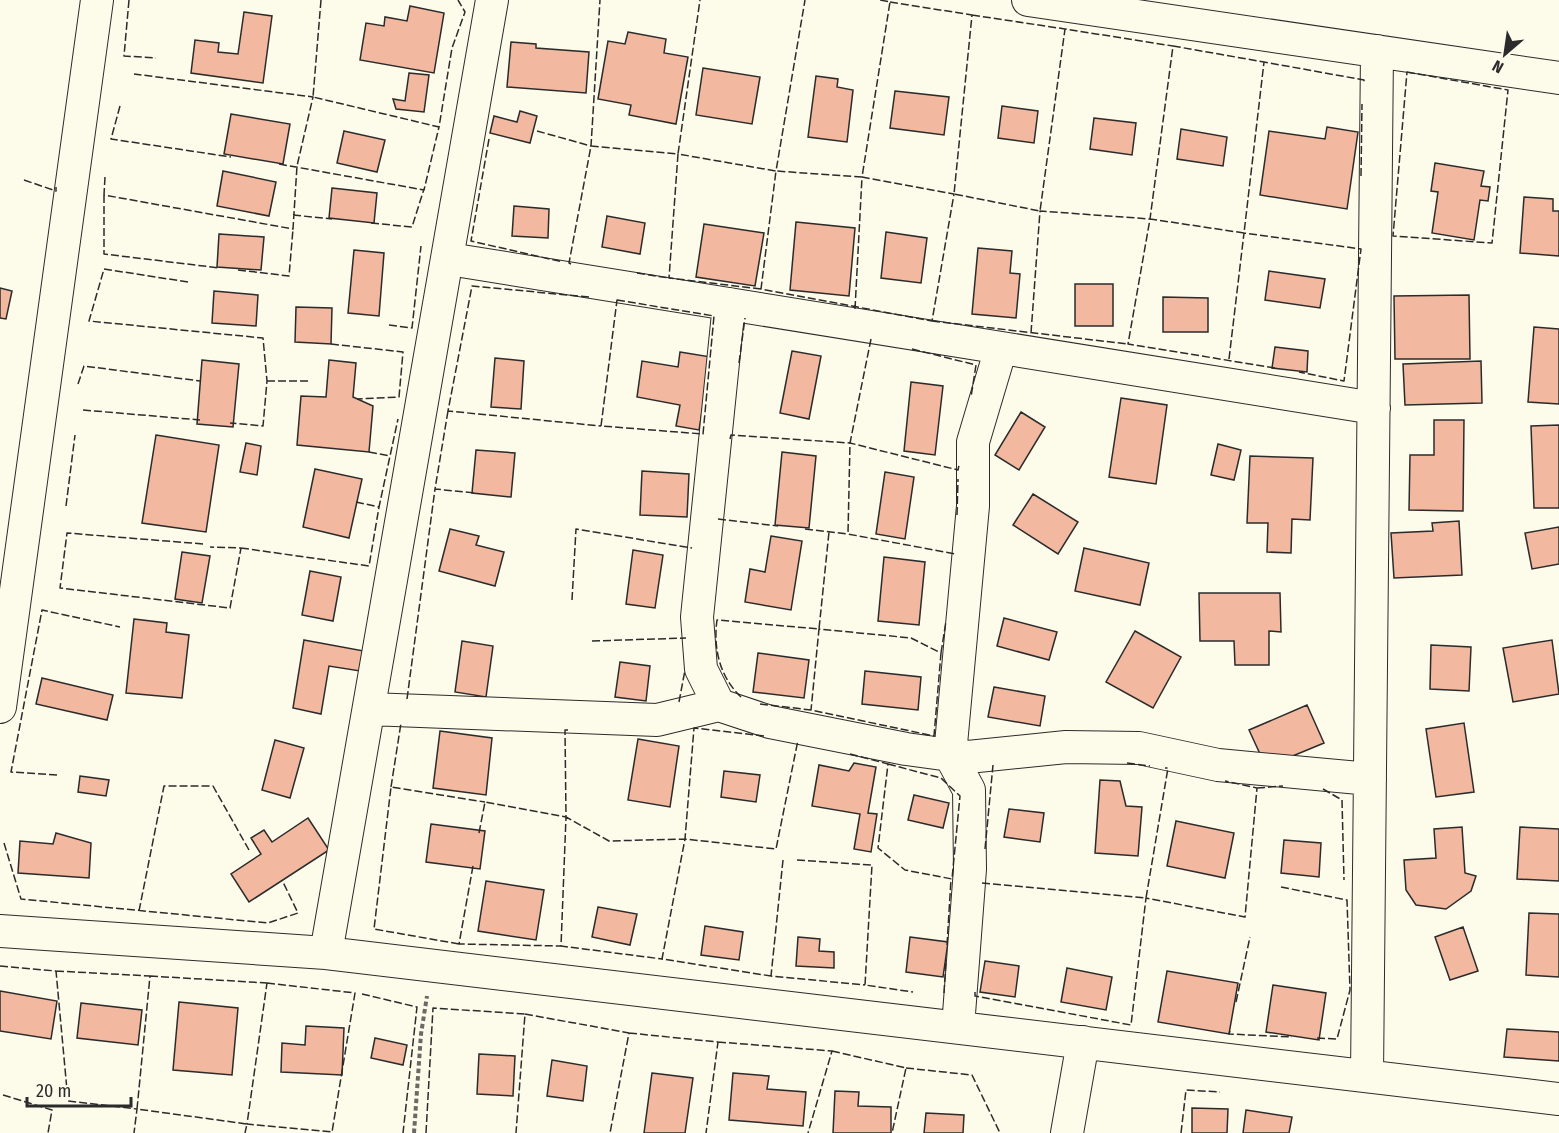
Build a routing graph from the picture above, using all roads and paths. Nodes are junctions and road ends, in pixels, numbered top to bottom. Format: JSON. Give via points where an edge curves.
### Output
{"nodes":[{"id":1,"x":97,"y":0,"type":"edge"},
{"id":2,"x":492,"y":0,"type":"edge"},
{"id":3,"x":1028,"y":0,"type":"edge"},
{"id":4,"x":1377,"y":51,"type":"junction"},
{"id":5,"x":1559,"y":78,"type":"edge"},
{"id":6,"x":448,"y":259,"type":"junction"},
{"id":7,"x":729,"y":304,"type":"junction"},
{"id":8,"x":1001,"y":348,"type":"junction"},
{"id":9,"x":1374,"y":408,"type":"junction"},
{"id":10,"x":719,"y":705,"type":"junction"},
{"id":11,"x":0,"y":707,"type":"edge"},
{"id":12,"x":369,"y":709,"type":"junction"},
{"id":13,"x":950,"y":754,"type":"junction"},
{"id":14,"x":1370,"y":779,"type":"junction"},
{"id":15,"x":0,"y":931,"type":"edge"},
{"id":16,"x":326,"y":953,"type":"junction"},
{"id":17,"x":432,"y":965,"type":"junction"},
{"id":18,"x":958,"y":1028,"type":"junction"},
{"id":19,"x":1083,"y":1041,"type":"junction"},
{"id":20,"x":1367,"y":1076,"type":"junction"},
{"id":21,"x":1559,"y":1099,"type":"edge"},
{"id":22,"x":414,"y":1133,"type":"edge"},
{"id":23,"x":1067,"y":1133,"type":"edge"}],
"edges":[{"from":1,"to":11,"type":"street"},
{"from":2,"to":6,"type":"street"},
{"from":3,"to":4,"type":"street"},
{"from":4,"to":5,"type":"street"},
{"from":4,"to":9,"type":"street"},
{"from":6,"to":7,"type":"street"},
{"from":6,"to":12,"type":"street"},
{"from":7,"to":8,"type":"street"},
{"from":7,"to":10,"type":"street","via":[[697,617],[701,669]]},
{"from":8,"to":9,"type":"street"},
{"from":8,"to":13,"type":"street","via":[[974,442],[974,506]]},
{"from":9,"to":14,"type":"street"},
{"from":10,"to":12,"type":"street","via":[[657,720]]},
{"from":10,"to":13,"type":"street","via":[[770,722]]},
{"from":12,"to":16,"type":"street"},
{"from":13,"to":14,"type":"street","via":[[968,757],[1066,747],[1139,748],[1218,765]]},
{"from":13,"to":18,"type":"street","via":[[969,790],[970,869]]},
{"from":14,"to":20,"type":"street"},
{"from":15,"to":16,"type":"street"},
{"from":16,"to":17,"type":"street"},
{"from":17,"to":18,"type":"street"},
{"from":17,"to":22,"type":"path","via":[[421,1034]]},
{"from":18,"to":19,"type":"street"},
{"from":19,"to":20,"type":"street"},
{"from":19,"to":23,"type":"street"},
{"from":20,"to":21,"type":"street"}]}
